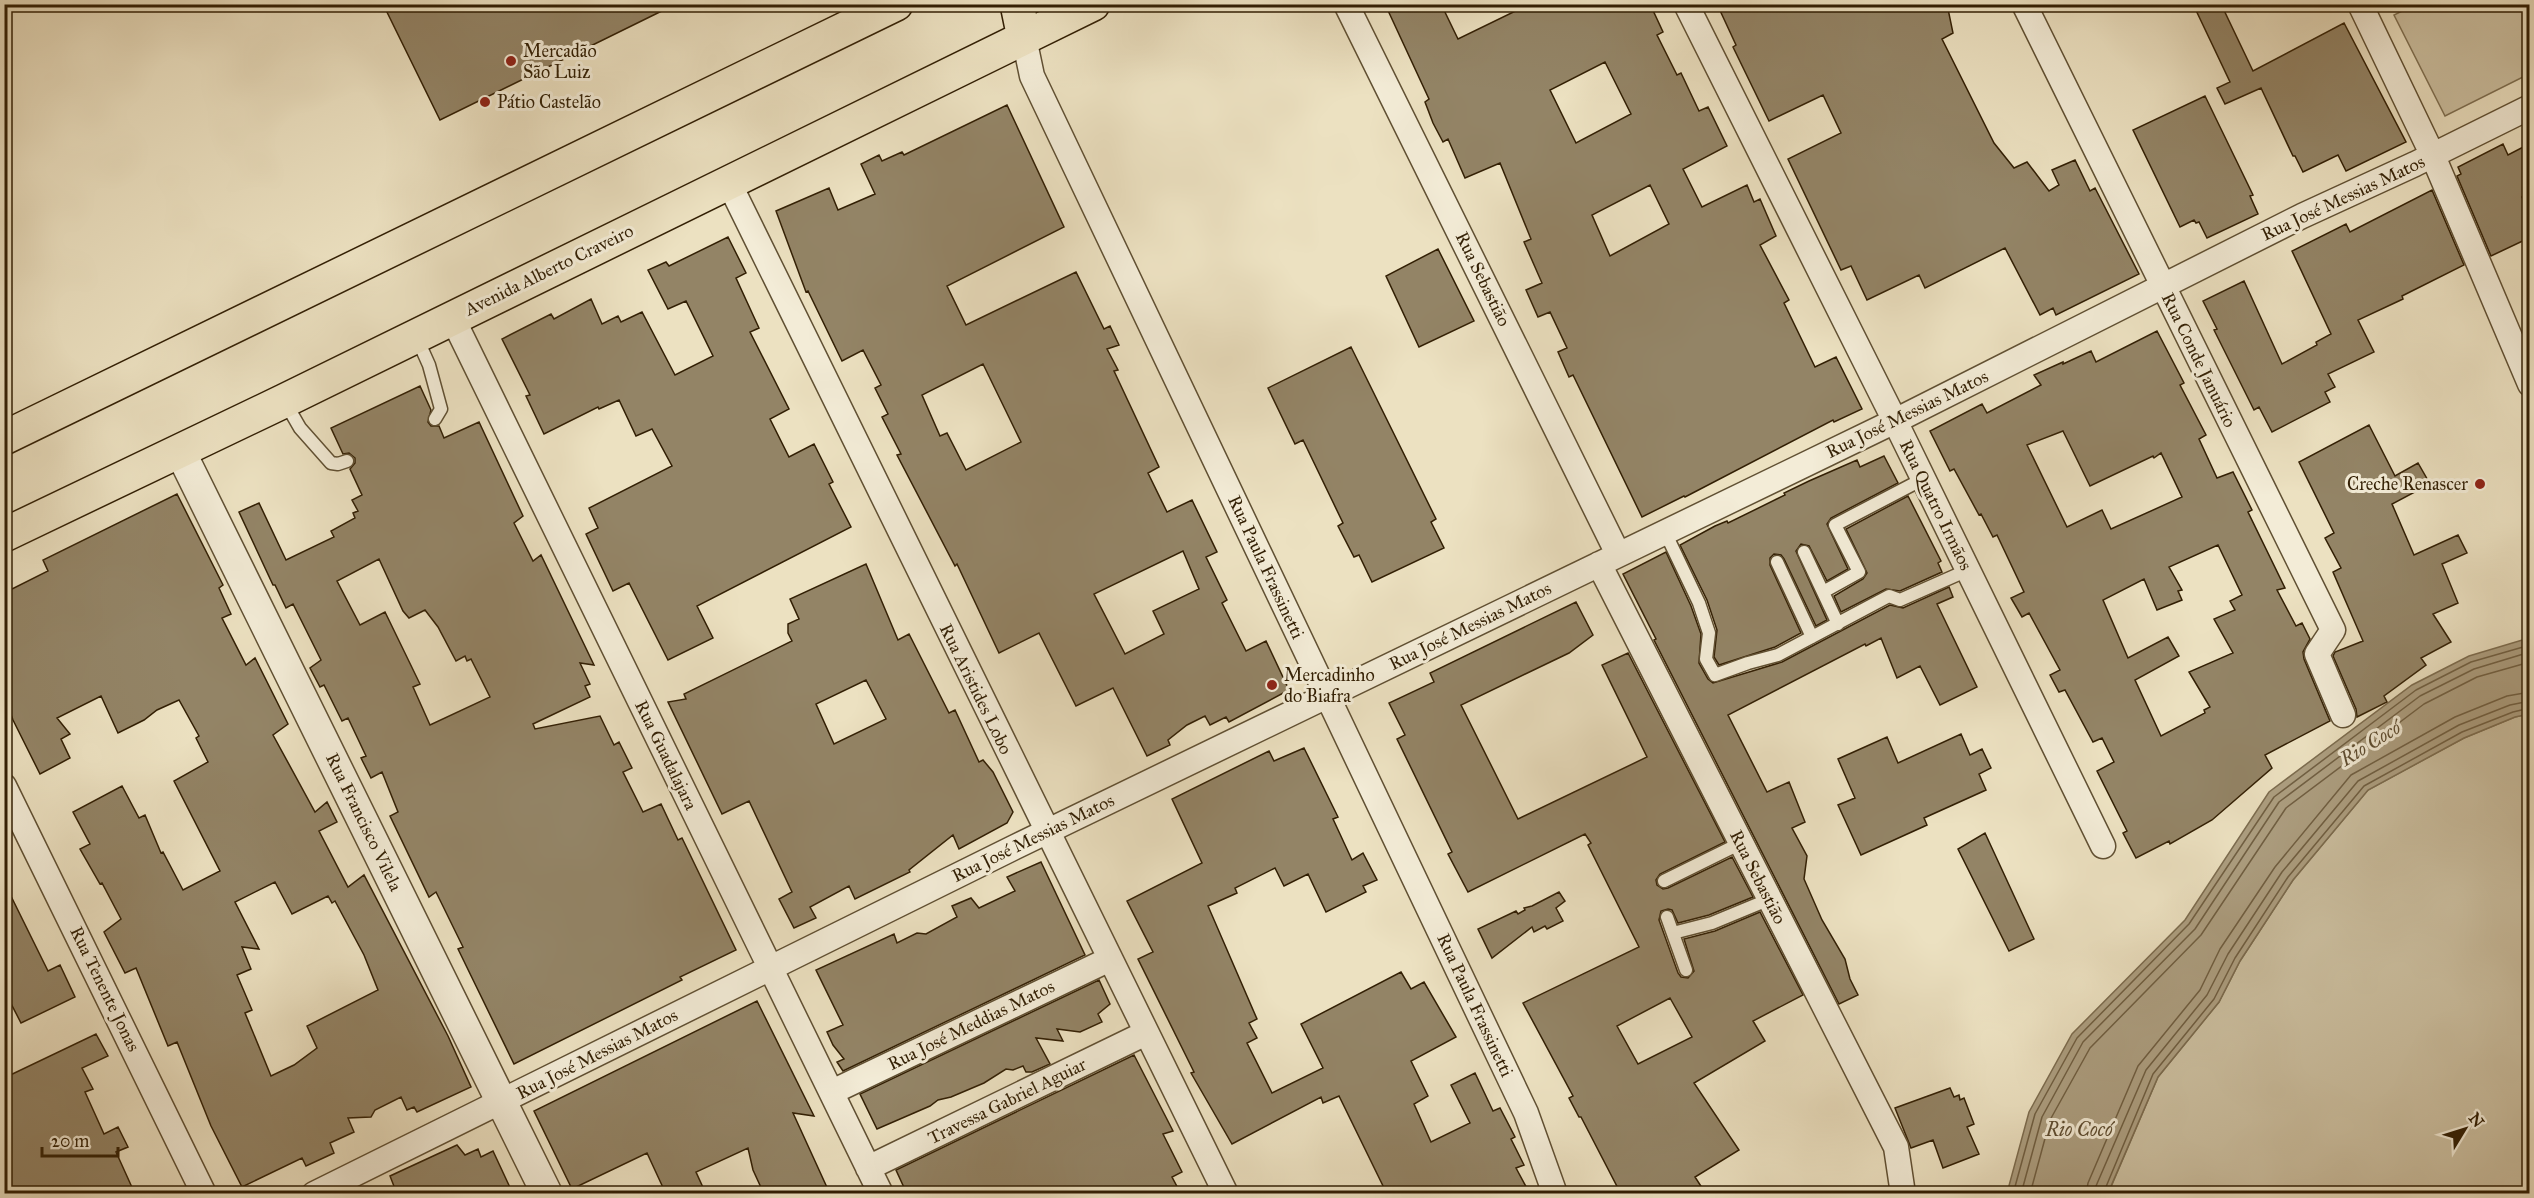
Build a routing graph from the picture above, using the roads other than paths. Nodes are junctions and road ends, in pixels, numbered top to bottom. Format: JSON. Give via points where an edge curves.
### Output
{"nodes":[{"id":1,"x":896,"y":4,"type":"edge"},
{"id":2,"x":1017,"y":4,"type":"edge"},
{"id":3,"x":1093,"y":4,"type":"edge"},
{"id":4,"x":1346,"y":4,"type":"edge"},
{"id":5,"x":1686,"y":4,"type":"edge"},
{"id":6,"x":2024,"y":4,"type":"edge"},
{"id":7,"x":2360,"y":4,"type":"edge"},
{"id":8,"x":1024,"y":38,"type":"junction"},
{"id":9,"x":2529,"y":107,"type":"edge"},
{"id":10,"x":2433,"y":156,"type":"junction"},
{"id":11,"x":729,"y":183,"type":"junction"},
{"id":12,"x":2163,"y":286,"type":"junction"},
{"id":13,"x":452,"y":317,"type":"junction"},
{"id":14,"x":416,"y":335,"type":"junction"},
{"id":15,"x":2529,"y":384,"type":"edge"},
{"id":16,"x":284,"y":401,"type":"junction"},
{"id":17,"x":435,"y":419,"type":"dead end"},
{"id":18,"x":1895,"y":421,"type":"junction"},
{"id":19,"x":4,"y":438,"type":"edge"},
{"id":20,"x":180,"y":451,"type":"junction"},
{"id":21,"x":347,"y":461,"type":"dead end"},
{"id":22,"x":1923,"y":479,"type":"junction"},
{"id":23,"x":1665,"y":532,"type":"junction"},
{"id":24,"x":4,"y":535,"type":"edge"},
{"id":25,"x":1804,"y":552,"type":"dead end"},
{"id":26,"x":1608,"y":559,"type":"junction"},
{"id":27,"x":1777,"y":562,"type":"dead end"},
{"id":28,"x":1968,"y":570,"type":"junction"},
{"id":29,"x":1823,"y":592,"type":"junction"},
{"id":30,"x":1838,"y":624,"type":"junction"},
{"id":31,"x":1812,"y":637,"type":"junction"},
{"id":32,"x":1327,"y":696,"type":"junction"},
{"id":33,"x":2343,"y":715,"type":"dead end"},
{"id":34,"x":4,"y":786,"type":"edge"},
{"id":35,"x":1046,"y":832,"type":"junction"},
{"id":36,"x":1741,"y":843,"type":"junction"},
{"id":37,"x":2103,"y":846,"type":"dead end"},
{"id":38,"x":1664,"y":881,"type":"dead end"},
{"id":39,"x":1770,"y":899,"type":"junction"},
{"id":40,"x":1667,"y":916,"type":"dead end"},
{"id":41,"x":1673,"y":933,"type":"junction"},
{"id":42,"x":1110,"y":959,"type":"junction"},
{"id":43,"x":770,"y":968,"type":"junction"},
{"id":44,"x":1686,"y":970,"type":"dead end"},
{"id":45,"x":1146,"y":1032,"type":"junction"},
{"id":46,"x":832,"y":1092,"type":"junction"},
{"id":47,"x":501,"y":1102,"type":"junction"},
{"id":48,"x":868,"y":1168,"type":"junction"},
{"id":49,"x":204,"y":1194,"type":"edge"},
{"id":50,"x":314,"y":1194,"type":"edge"},
{"id":51,"x":547,"y":1194,"type":"edge"},
{"id":52,"x":880,"y":1194,"type":"edge"},
{"id":53,"x":1226,"y":1194,"type":"edge"},
{"id":54,"x":1555,"y":1194,"type":"edge"},
{"id":55,"x":1904,"y":1194,"type":"edge"}],
"edges":[{"from":1,"to":19,"type":"main road"},
{"from":2,"to":8,"type":"main road"},
{"from":3,"to":8,"type":"main road","name":"Avenida Alberto Craveiro"},
{"from":4,"to":26,"type":"street","name":"Rua Sebastião"},
{"from":5,"to":18,"type":"street","name":"Rua Quatro Irmãos"},
{"from":6,"to":12,"type":"street","name":"Rua Conde Januário"},
{"from":7,"to":10,"type":"street"},
{"from":8,"to":11,"type":"main road","name":"Avenida Alberto Craveiro"},
{"from":8,"to":32,"type":"street","name":"Rua Paula Frassinetti","via":[[1032,76]]},
{"from":9,"to":10,"type":"street","name":"Rua José Messias Matos"},
{"from":10,"to":12,"type":"street","name":"Rua José Messias Matos"},
{"from":10,"to":15,"type":"street"},
{"from":11,"to":13,"type":"main road","name":"Avenida Alberto Craveiro"},
{"from":11,"to":35,"type":"street","name":"Rua Aristides Lobo"},
{"from":12,"to":18,"type":"street","name":"Rua José Messias Matos"},
{"from":12,"to":33,"type":"street","name":"Rua Conde Januário","via":[[2333,630],[2317,654]]},
{"from":13,"to":14,"type":"main road","name":"Avenida Alberto Craveiro"},
{"from":13,"to":43,"type":"street","name":"Rua Guadalajara"},
{"from":14,"to":16,"type":"main road","name":"Avenida Alberto Craveiro"},
{"from":14,"to":17,"type":"lane","via":[[441,410]]},
{"from":16,"to":20,"type":"main road","name":"Avenida Alberto Craveiro"},
{"from":16,"to":21,"type":"lane","via":[[300,428],[331,463]]},
{"from":18,"to":22,"type":"street","name":"Rua Quatro Irmãos"},
{"from":18,"to":23,"type":"street","name":"Rua José Messias Matos"},
{"from":20,"to":24,"type":"main road","name":"Avenida Alberto Craveiro"},
{"from":20,"to":47,"type":"street","name":"Rua Francisco Vilela"},
{"from":22,"to":28,"type":"street","name":"Rua Quatro Irmãos"},
{"from":22,"to":29,"type":"lane","via":[[1835,525],[1859,572]]},
{"from":23,"to":26,"type":"street","name":"Rua José Messias Matos"},
{"from":23,"to":31,"type":"lane","via":[[1699,603],[1709,633],[1706,659],[1714,675],[1778,655]]},
{"from":25,"to":29,"type":"lane"},
{"from":26,"to":32,"type":"street","name":"Rua José Messias Matos"},
{"from":26,"to":36,"type":"street","name":"Rua Sebastião"},
{"from":27,"to":31,"type":"lane"},
{"from":28,"to":30,"type":"lane","via":[[1900,600],[1889,596]]},
{"from":28,"to":37,"type":"street","name":"Rua Quatro Irmãos"},
{"from":29,"to":30,"type":"lane"},
{"from":30,"to":31,"type":"lane"},
{"from":32,"to":35,"type":"street","name":"Rua José Messias Matos"},
{"from":32,"to":54,"type":"street","name":"Rua Paula Frassinetti","via":[[1526,1113]]},
{"from":34,"to":49,"type":"street","name":"Rua Tenente Jonas"},
{"from":35,"to":42,"type":"street","name":"Rua Aristides Lobo"},
{"from":35,"to":43,"type":"street","name":"Rua José Messias Matos"},
{"from":36,"to":38,"type":"lane"},
{"from":36,"to":39,"type":"street","name":"Rua Sebastião"},
{"from":39,"to":41,"type":"lane","via":[[1712,923]]},
{"from":39,"to":55,"type":"street","name":"Rua Sebastião","via":[[1896,1147]]},
{"from":40,"to":41,"type":"lane"},
{"from":41,"to":44,"type":"lane"},
{"from":42,"to":45,"type":"street","name":"Rua Aristides Lobo"},
{"from":42,"to":46,"type":"street","name":"Rua José Meddias Matos"},
{"from":43,"to":46,"type":"street","name":"Rua Guadalajara"},
{"from":43,"to":47,"type":"street","name":"Rua José Messias Matos"},
{"from":45,"to":48,"type":"street","name":"Travessa Gabriel Aguiar"},
{"from":45,"to":53,"type":"street","name":"Rua Aristides Lobo"},
{"from":46,"to":48,"type":"street","name":"Rua Guadalajara"},
{"from":47,"to":50,"type":"street","name":"Rua José Messias Matos"},
{"from":47,"to":51,"type":"street","name":"Rua Francisco Vilela"},
{"from":48,"to":52,"type":"street","name":"Rua Guadalajara"}]}
